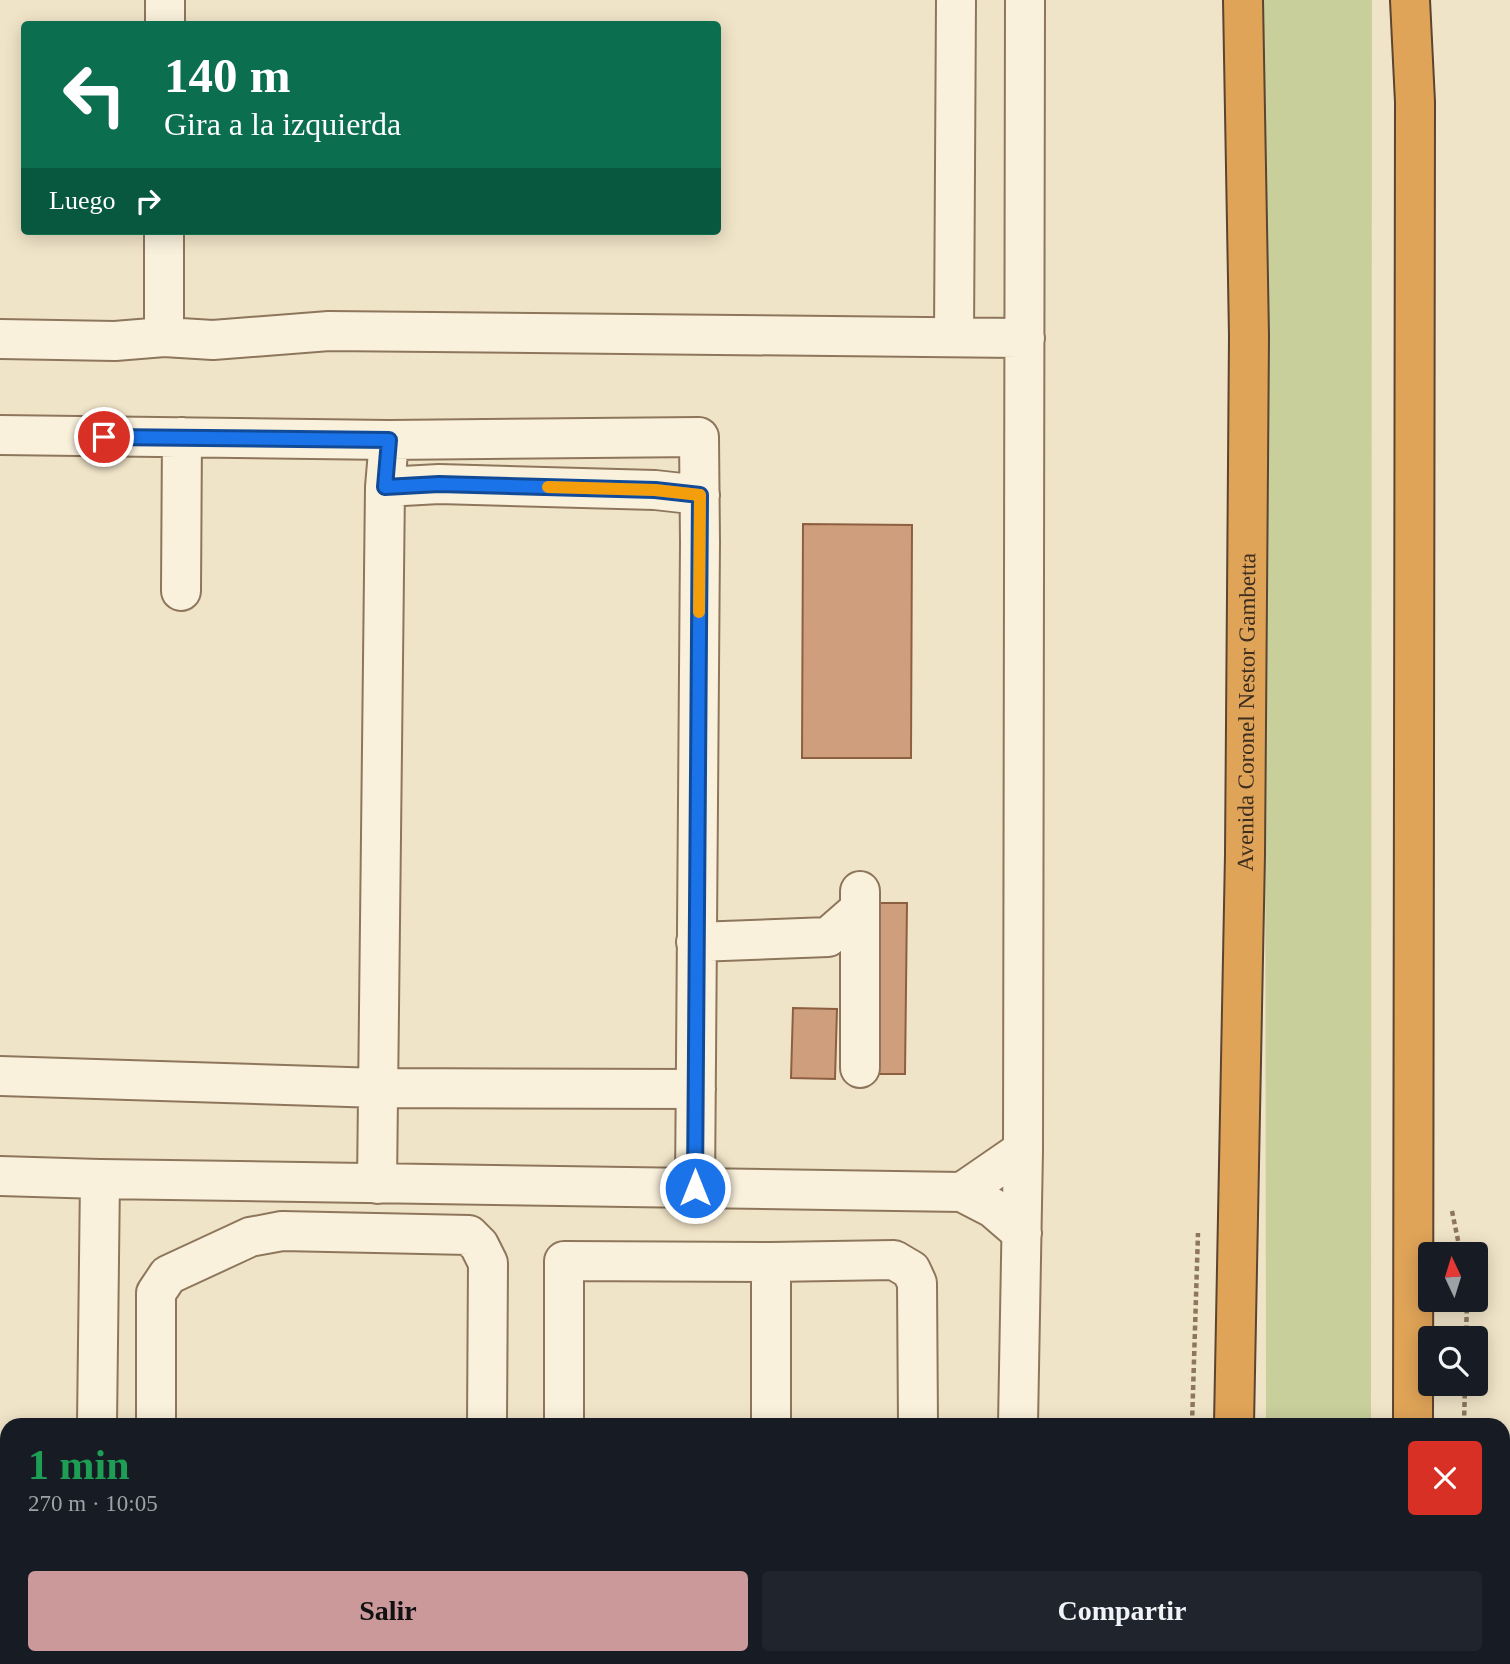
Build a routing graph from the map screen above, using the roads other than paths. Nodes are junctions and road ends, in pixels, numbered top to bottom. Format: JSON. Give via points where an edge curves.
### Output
{"nodes":[{"id":1,"x":165,"y":0,"type":"edge"},
{"id":2,"x":956,"y":0,"type":"edge"},
{"id":3,"x":1025,"y":0,"type":"edge"},
{"id":4,"x":1243,"y":0,"type":"edge"},
{"id":5,"x":1410,"y":0,"type":"edge"},
{"id":6,"x":165,"y":21,"type":"edge"},
{"id":7,"x":164,"y":235,"type":"edge"},
{"id":8,"x":164,"y":337,"type":"junction"},
{"id":9,"x":954,"y":337,"type":"junction"},
{"id":10,"x":1024,"y":338,"type":"junction"},
{"id":11,"x":0,"y":339,"type":"edge"},
{"id":12,"x":0,"y":435,"type":"edge"},
{"id":13,"x":182,"y":438,"type":"junction"},
{"id":14,"x":389,"y":440,"type":"junction"},
{"id":15,"x":385,"y":487,"type":"junction"},
{"id":16,"x":700,"y":495,"type":"junction"},
{"id":17,"x":181,"y":591,"type":"dead end"},
{"id":18,"x":828,"y":937,"type":"junction"},
{"id":19,"x":696,"y":942,"type":"junction"},
{"id":20,"x":860,"y":968,"type":"junction"},
{"id":21,"x":860,"y":1068,"type":"dead end"},
{"id":22,"x":0,"y":1076,"type":"edge"},
{"id":23,"x":379,"y":1088,"type":"junction"},
{"id":24,"x":696,"y":1089,"type":"junction"},
{"id":25,"x":1023,"y":1150,"type":"junction"},
{"id":26,"x":0,"y":1176,"type":"edge"},
{"id":27,"x":100,"y":1180,"type":"junction"},
{"id":28,"x":377,"y":1184,"type":"junction"},
{"id":29,"x":695,"y":1188,"type":"junction"},
{"id":30,"x":962,"y":1192,"type":"junction"},
{"id":31,"x":1022,"y":1233,"type":"junction"},
{"id":32,"x":771,"y":1262,"type":"junction"},
{"id":33,"x":97,"y":1418,"type":"edge"},
{"id":34,"x":156,"y":1418,"type":"edge"},
{"id":35,"x":487,"y":1418,"type":"edge"},
{"id":36,"x":564,"y":1418,"type":"edge"},
{"id":37,"x":771,"y":1418,"type":"edge"},
{"id":38,"x":918,"y":1418,"type":"edge"},
{"id":39,"x":1017,"y":1418,"type":"edge"},
{"id":40,"x":1234,"y":1418,"type":"edge"},
{"id":41,"x":1413,"y":1418,"type":"edge"}],
"edges":[{"from":1,"to":6,"type":"lane"},
{"from":2,"to":9,"type":"lane"},
{"from":3,"to":10,"type":"lane"},
{"from":4,"to":40,"type":"highway","name":"Avenida Coronel Nestor Gambetta","via":[[1250,336]]},
{"from":5,"to":41,"type":"highway","via":[[1416,102]]},
{"from":7,"to":8,"type":"lane"},
{"from":8,"to":9,"type":"lane","via":[[213,340],[330,331]]},
{"from":8,"to":11,"type":"lane"},
{"from":9,"to":10,"type":"lane"},
{"from":10,"to":25,"type":"lane"},
{"from":12,"to":13,"type":"lane"},
{"from":13,"to":14,"type":"lane"},
{"from":13,"to":17,"type":"lane"},
{"from":14,"to":15,"type":"lane"},
{"from":14,"to":16,"type":"lane","via":[[699,437]]},
{"from":15,"to":16,"type":"lane","via":[[439,484]]},
{"from":15,"to":23,"type":"lane"},
{"from":16,"to":19,"type":"lane"},
{"from":18,"to":19,"type":"lane"},
{"from":18,"to":20,"type":"lane"},
{"from":18,"to":20,"type":"lane","via":[[860,900]]},
{"from":19,"to":24,"type":"lane"},
{"from":20,"to":21,"type":"lane"},
{"from":22,"to":23,"type":"lane"},
{"from":23,"to":24,"type":"lane"},
{"from":23,"to":28,"type":"lane"},
{"from":24,"to":29,"type":"lane"},
{"from":25,"to":30,"type":"lane"},
{"from":25,"to":31,"type":"lane"},
{"from":26,"to":27,"type":"lane"},
{"from":27,"to":28,"type":"lane"},
{"from":27,"to":33,"type":"lane"},
{"from":28,"to":29,"type":"lane"},
{"from":29,"to":30,"type":"lane"},
{"from":30,"to":31,"type":"lane","via":[[993,1208]]},
{"from":31,"to":39,"type":"lane"},
{"from":32,"to":36,"type":"lane","via":[[564,1261]]},
{"from":32,"to":37,"type":"lane"},
{"from":32,"to":38,"type":"lane","via":[[894,1260],[911,1270],[917,1283]]},
{"from":34,"to":35,"type":"lane","via":[[156,1293],[168,1275],[250,1237],[282,1231],[469,1235],[488,1263]]}]}
